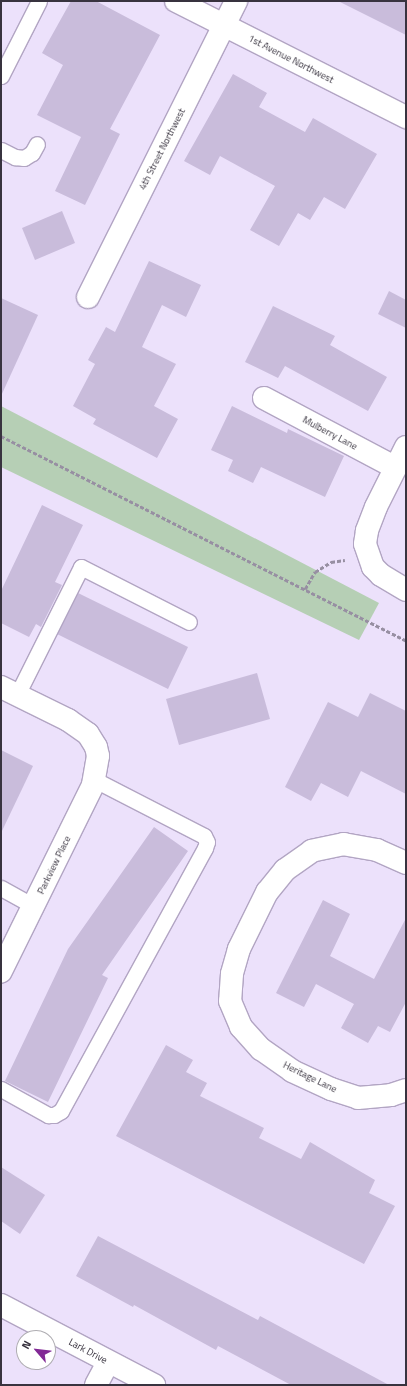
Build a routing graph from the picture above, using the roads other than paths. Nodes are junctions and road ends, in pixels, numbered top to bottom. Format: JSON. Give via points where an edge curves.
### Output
{"nodes":[{"id":1,"x":39,"y":1,"type":"edge"},
{"id":2,"x":176,"y":1,"type":"edge"},
{"id":3,"x":236,"y":1,"type":"edge"},
{"id":4,"x":225,"y":26,"type":"junction"},
{"id":5,"x":1,"y":76,"type":"edge"},
{"id":6,"x":406,"y":117,"type":"edge"},
{"id":7,"x":37,"y":144,"type":"dead end"},
{"id":8,"x":1,"y":150,"type":"edge"},
{"id":9,"x":88,"y":297,"type":"dead end"},
{"id":10,"x":264,"y":398,"type":"dead end"},
{"id":11,"x":406,"y":447,"type":"edge"},
{"id":12,"x":396,"y":468,"type":"junction"},
{"id":13,"x":406,"y":590,"type":"edge"},
{"id":14,"x":189,"y":622,"type":"dead end"},
{"id":15,"x":9,"y":691,"type":"edge"},
{"id":16,"x":95,"y":780,"type":"junction"},
{"id":17,"x":406,"y":863,"type":"edge"},
{"id":18,"x":1,"y":888,"type":"edge"},
{"id":19,"x":34,"y":906,"type":"junction"},
{"id":20,"x":1,"y":972,"type":"edge"},
{"id":21,"x":1,"y":1089,"type":"edge"},
{"id":22,"x":406,"y":1090,"type":"edge"},
{"id":23,"x":1,"y":1306,"type":"edge"},
{"id":24,"x":108,"y":1362,"type":"junction"},
{"id":25,"x":96,"y":1385,"type":"edge"},
{"id":26,"x":154,"y":1385,"type":"edge"}],
"edges":[{"from":1,"to":5,"type":"lane"},
{"from":2,"to":4,"type":"street","name":"1st Avenue Northwest"},
{"from":3,"to":4,"type":"street","name":"4th Street Northwest"},
{"from":4,"to":6,"type":"street","name":"1st Avenue Northwest"},
{"from":4,"to":9,"type":"street","name":"4th Street Northwest"},
{"from":7,"to":8,"type":"lane","via":[[32,153],[24,158],[15,157]]},
{"from":10,"to":12,"type":"street","name":"Mulberry Lane"},
{"from":11,"to":12,"type":"street"},
{"from":12,"to":13,"type":"street","via":[[367,531],[367,555],[381,575]]},
{"from":14,"to":15,"type":"lane","via":[[81,567]]},
{"from":15,"to":16,"type":"street","name":"Parkview Place","via":[[68,720],[88,734],[98,756]]},
{"from":16,"to":19,"type":"street","name":"Parkview Place"},
{"from":16,"to":21,"type":"lane","via":[[204,836],[207,842],[61,1111],[54,1115],[48,1114]]},
{"from":17,"to":22,"type":"street","name":"Heritage Lane","via":[[377,850],[344,844],[312,851],[285,870],[267,892],[250,922],[236,962],[230,1000],[241,1027],[261,1049],[292,1071],[358,1098],[391,1095]]},
{"from":18,"to":19,"type":"lane"},
{"from":19,"to":20,"type":"street","name":"Parkview Place"},
{"from":23,"to":24,"type":"street","name":"Lark Drive"},
{"from":24,"to":25,"type":"street"},
{"from":24,"to":26,"type":"street","name":"Lark Drive"}]}
